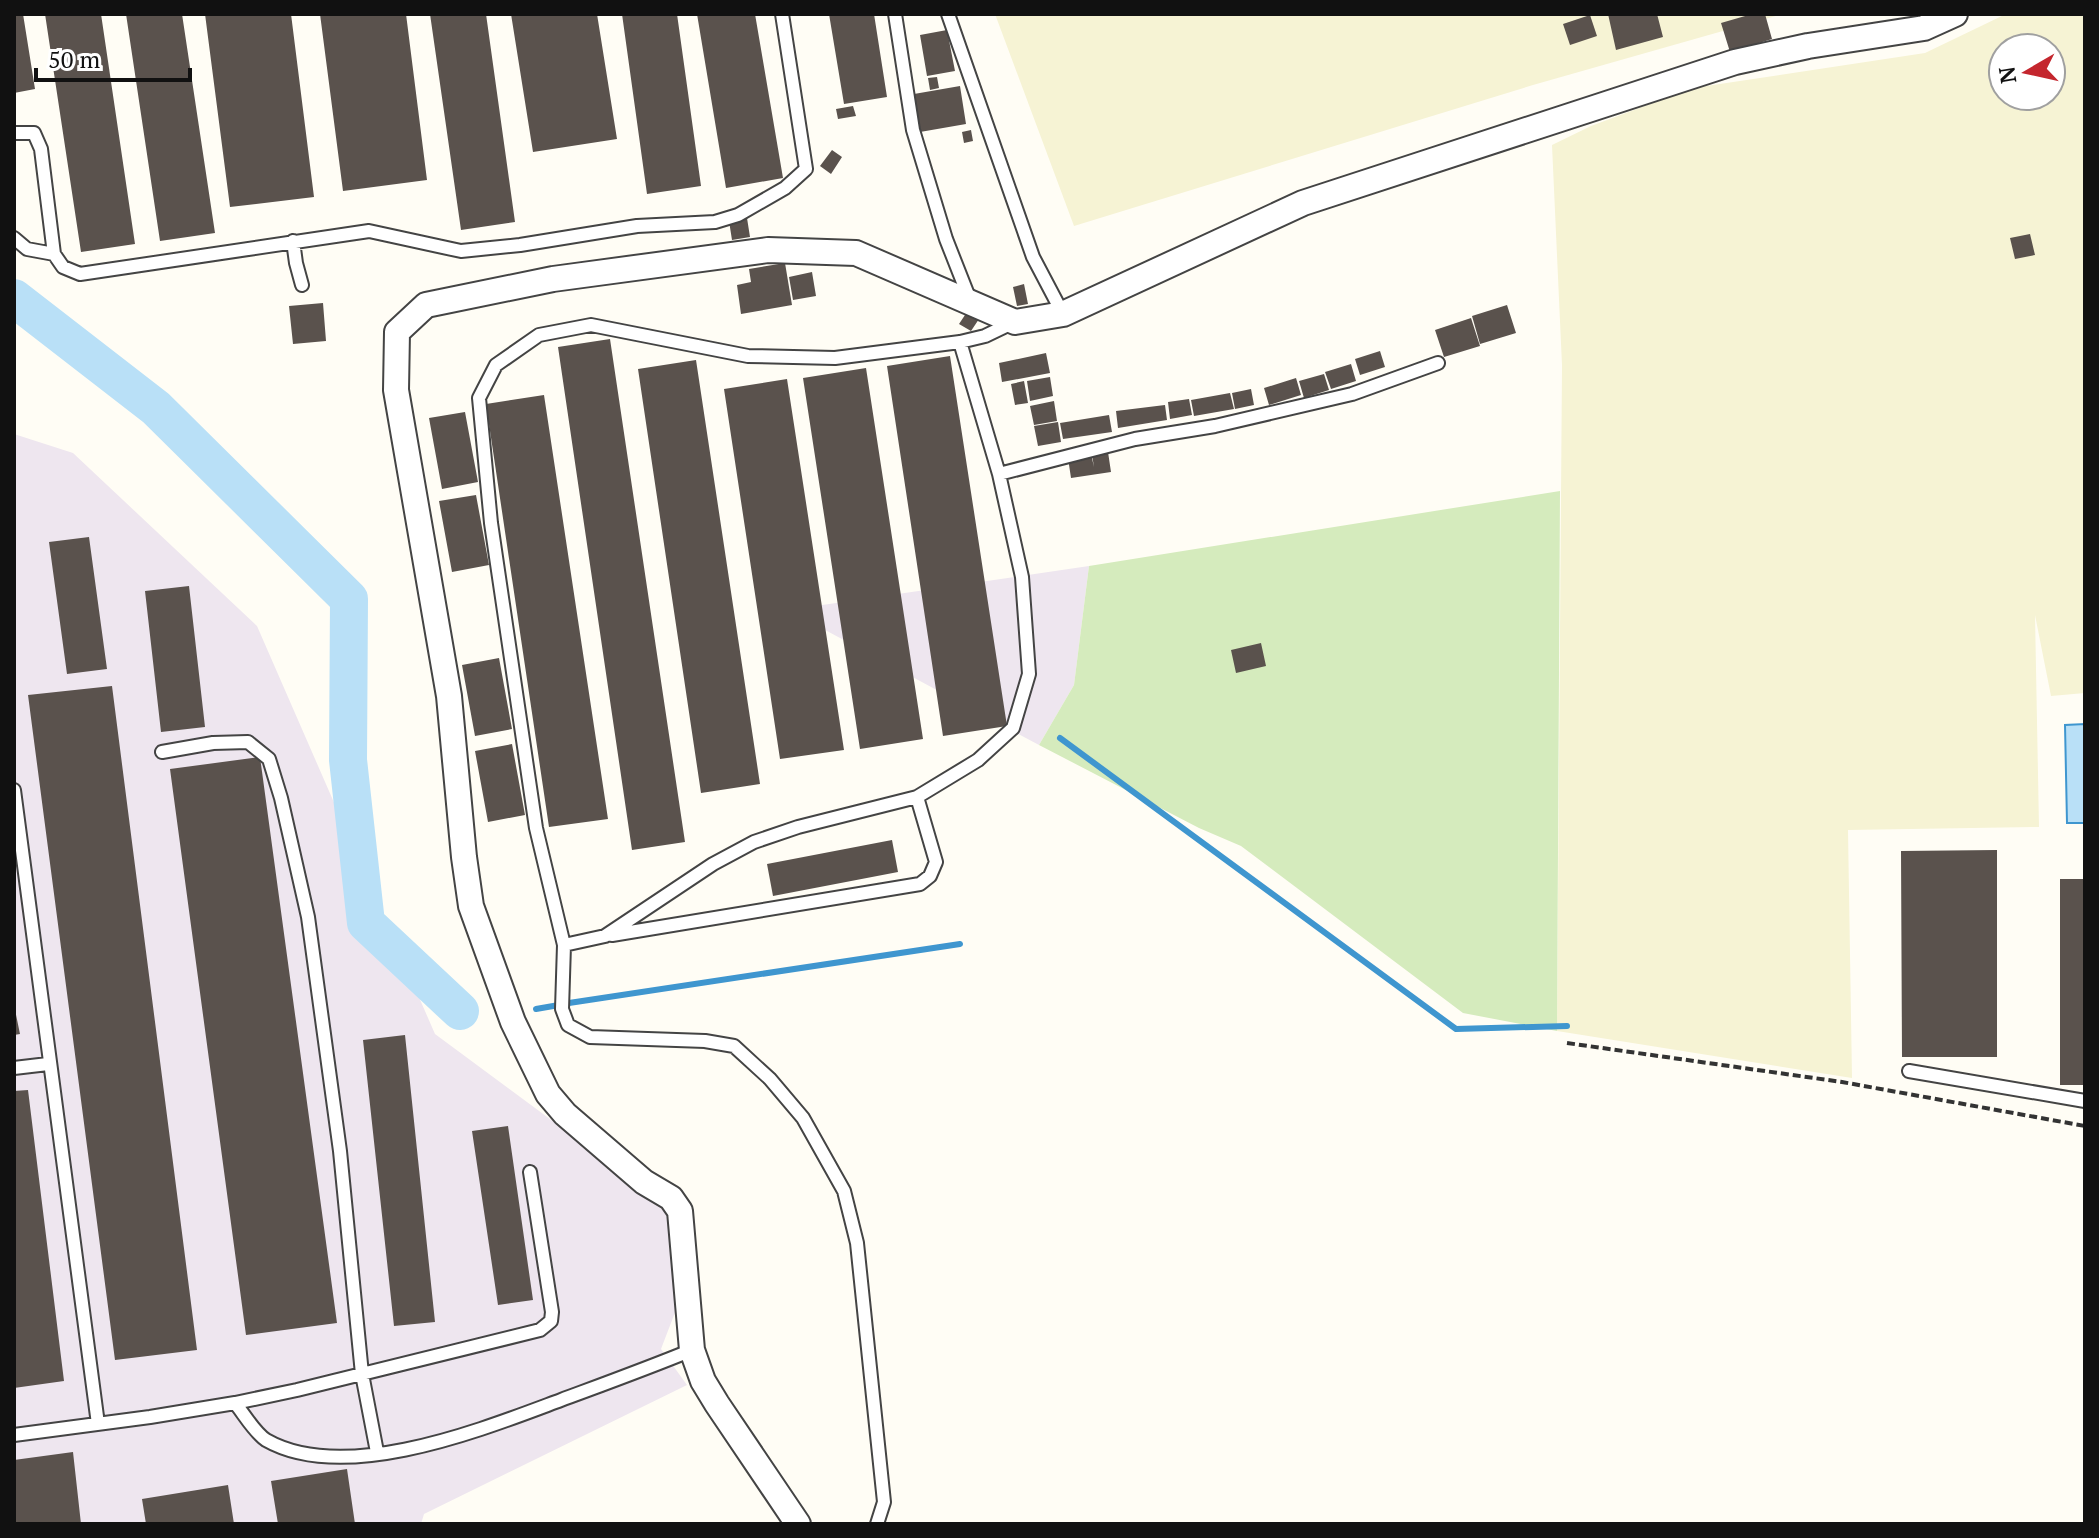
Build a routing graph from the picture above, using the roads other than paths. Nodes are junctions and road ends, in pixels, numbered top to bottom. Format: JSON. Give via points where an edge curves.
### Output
{"nodes":[{"id":1,"x":782,"y":14,"type":"edge"},
{"id":2,"x":895,"y":14,"type":"edge"},
{"id":3,"x":948,"y":14,"type":"edge"},
{"id":4,"x":1955,"y":14,"type":"edge"},
{"id":5,"x":14,"y":133,"type":"edge"},
{"id":6,"x":14,"y":238,"type":"edge"},
{"id":7,"x":293,"y":241,"type":"junction"},
{"id":8,"x":54,"y":254,"type":"junction"},
{"id":9,"x":302,"y":285,"type":"dead end"},
{"id":10,"x":970,"y":301,"type":"junction"},
{"id":11,"x":1063,"y":314,"type":"junction"},
{"id":12,"x":1015,"y":322,"type":"junction"},
{"id":13,"x":960,"y":342,"type":"junction"},
{"id":14,"x":1438,"y":363,"type":"dead end"},
{"id":15,"x":999,"y":474,"type":"junction"},
{"id":16,"x":162,"y":752,"type":"dead end"},
{"id":17,"x":14,"y":790,"type":"edge"},
{"id":18,"x":917,"y":797,"type":"junction"},
{"id":19,"x":605,"y":936,"type":"junction"},
{"id":20,"x":564,"y":945,"type":"junction"},
{"id":21,"x":48,"y":1064,"type":"junction"},
{"id":22,"x":14,"y":1068,"type":"edge"},
{"id":23,"x":1909,"y":1071,"type":"dead end"},
{"id":24,"x":2085,"y":1101,"type":"edge"},
{"id":25,"x":530,"y":1172,"type":"dead end"},
{"id":26,"x":692,"y":1350,"type":"junction"},
{"id":27,"x":362,"y":1374,"type":"junction"},
{"id":28,"x":235,"y":1403,"type":"junction"},
{"id":29,"x":98,"y":1424,"type":"junction"},
{"id":30,"x":14,"y":1435,"type":"edge"},
{"id":31,"x":377,"y":1452,"type":"junction"},
{"id":32,"x":798,"y":1524,"type":"edge"},
{"id":33,"x":877,"y":1524,"type":"edge"}],
"edges":[{"from":1,"to":7,"type":"lane","via":[[806,169],[738,215],[461,251],[369,231]]},
{"from":2,"to":10,"type":"lane","via":[[913,130]]},
{"from":3,"to":11,"type":"lane","via":[[1033,257]]},
{"from":4,"to":11,"type":"street","via":[[1924,28],[1722,66],[1303,203]]},
{"from":5,"to":8,"type":"lane","via":[[34,133],[41,149]]},
{"from":6,"to":8,"type":"lane","via":[[27,249]]},
{"from":7,"to":8,"type":"lane","via":[[80,274],[63,267]]},
{"from":7,"to":9,"type":"lane"},
{"from":10,"to":12,"type":"street"},
{"from":10,"to":26,"type":"street","via":[[856,253],[768,250],[553,279],[426,305],[397,332],[396,390],[449,696],[471,906],[513,1022],[548,1094],[680,1211]]},
{"from":11,"to":12,"type":"street"},
{"from":12,"to":13,"type":"lane"},
{"from":13,"to":15,"type":"lane"},
{"from":13,"to":20,"type":"lane","via":[[835,358],[748,356],[591,325],[539,335],[496,365],[479,398],[491,523],[536,828]]},
{"from":14,"to":15,"type":"lane","via":[[1352,394],[1135,439]]},
{"from":15,"to":18,"type":"lane","via":[[1022,577],[1029,674],[1013,728],[978,760]]},
{"from":16,"to":27,"type":"lane","via":[[248,742],[269,759],[305,902],[317,975]]},
{"from":17,"to":21,"type":"lane"},
{"from":18,"to":19,"type":"lane","via":[[754,842]]},
{"from":18,"to":19,"type":"lane","via":[[936,862],[920,884]]},
{"from":19,"to":20,"type":"lane"},
{"from":20,"to":33,"type":"lane","via":[[562,1009],[568,1025],[590,1037],[734,1046],[803,1118],[844,1191],[857,1243],[877,1425],[884,1502]]},
{"from":21,"to":22,"type":"lane"},
{"from":21,"to":29,"type":"lane"},
{"from":23,"to":24,"type":"lane"},
{"from":25,"to":27,"type":"lane","via":[[551,1321],[540,1330]]},
{"from":26,"to":31,"type":"lane","via":[[468,1434]]},
{"from":26,"to":32,"type":"street","via":[[717,1404]]},
{"from":27,"to":28,"type":"lane"},
{"from":27,"to":31,"type":"lane"},
{"from":28,"to":29,"type":"lane"},
{"from":28,"to":31,"type":"lane","via":[[262,1438],[280,1446],[308,1454]]},
{"from":29,"to":30,"type":"lane"}]}
